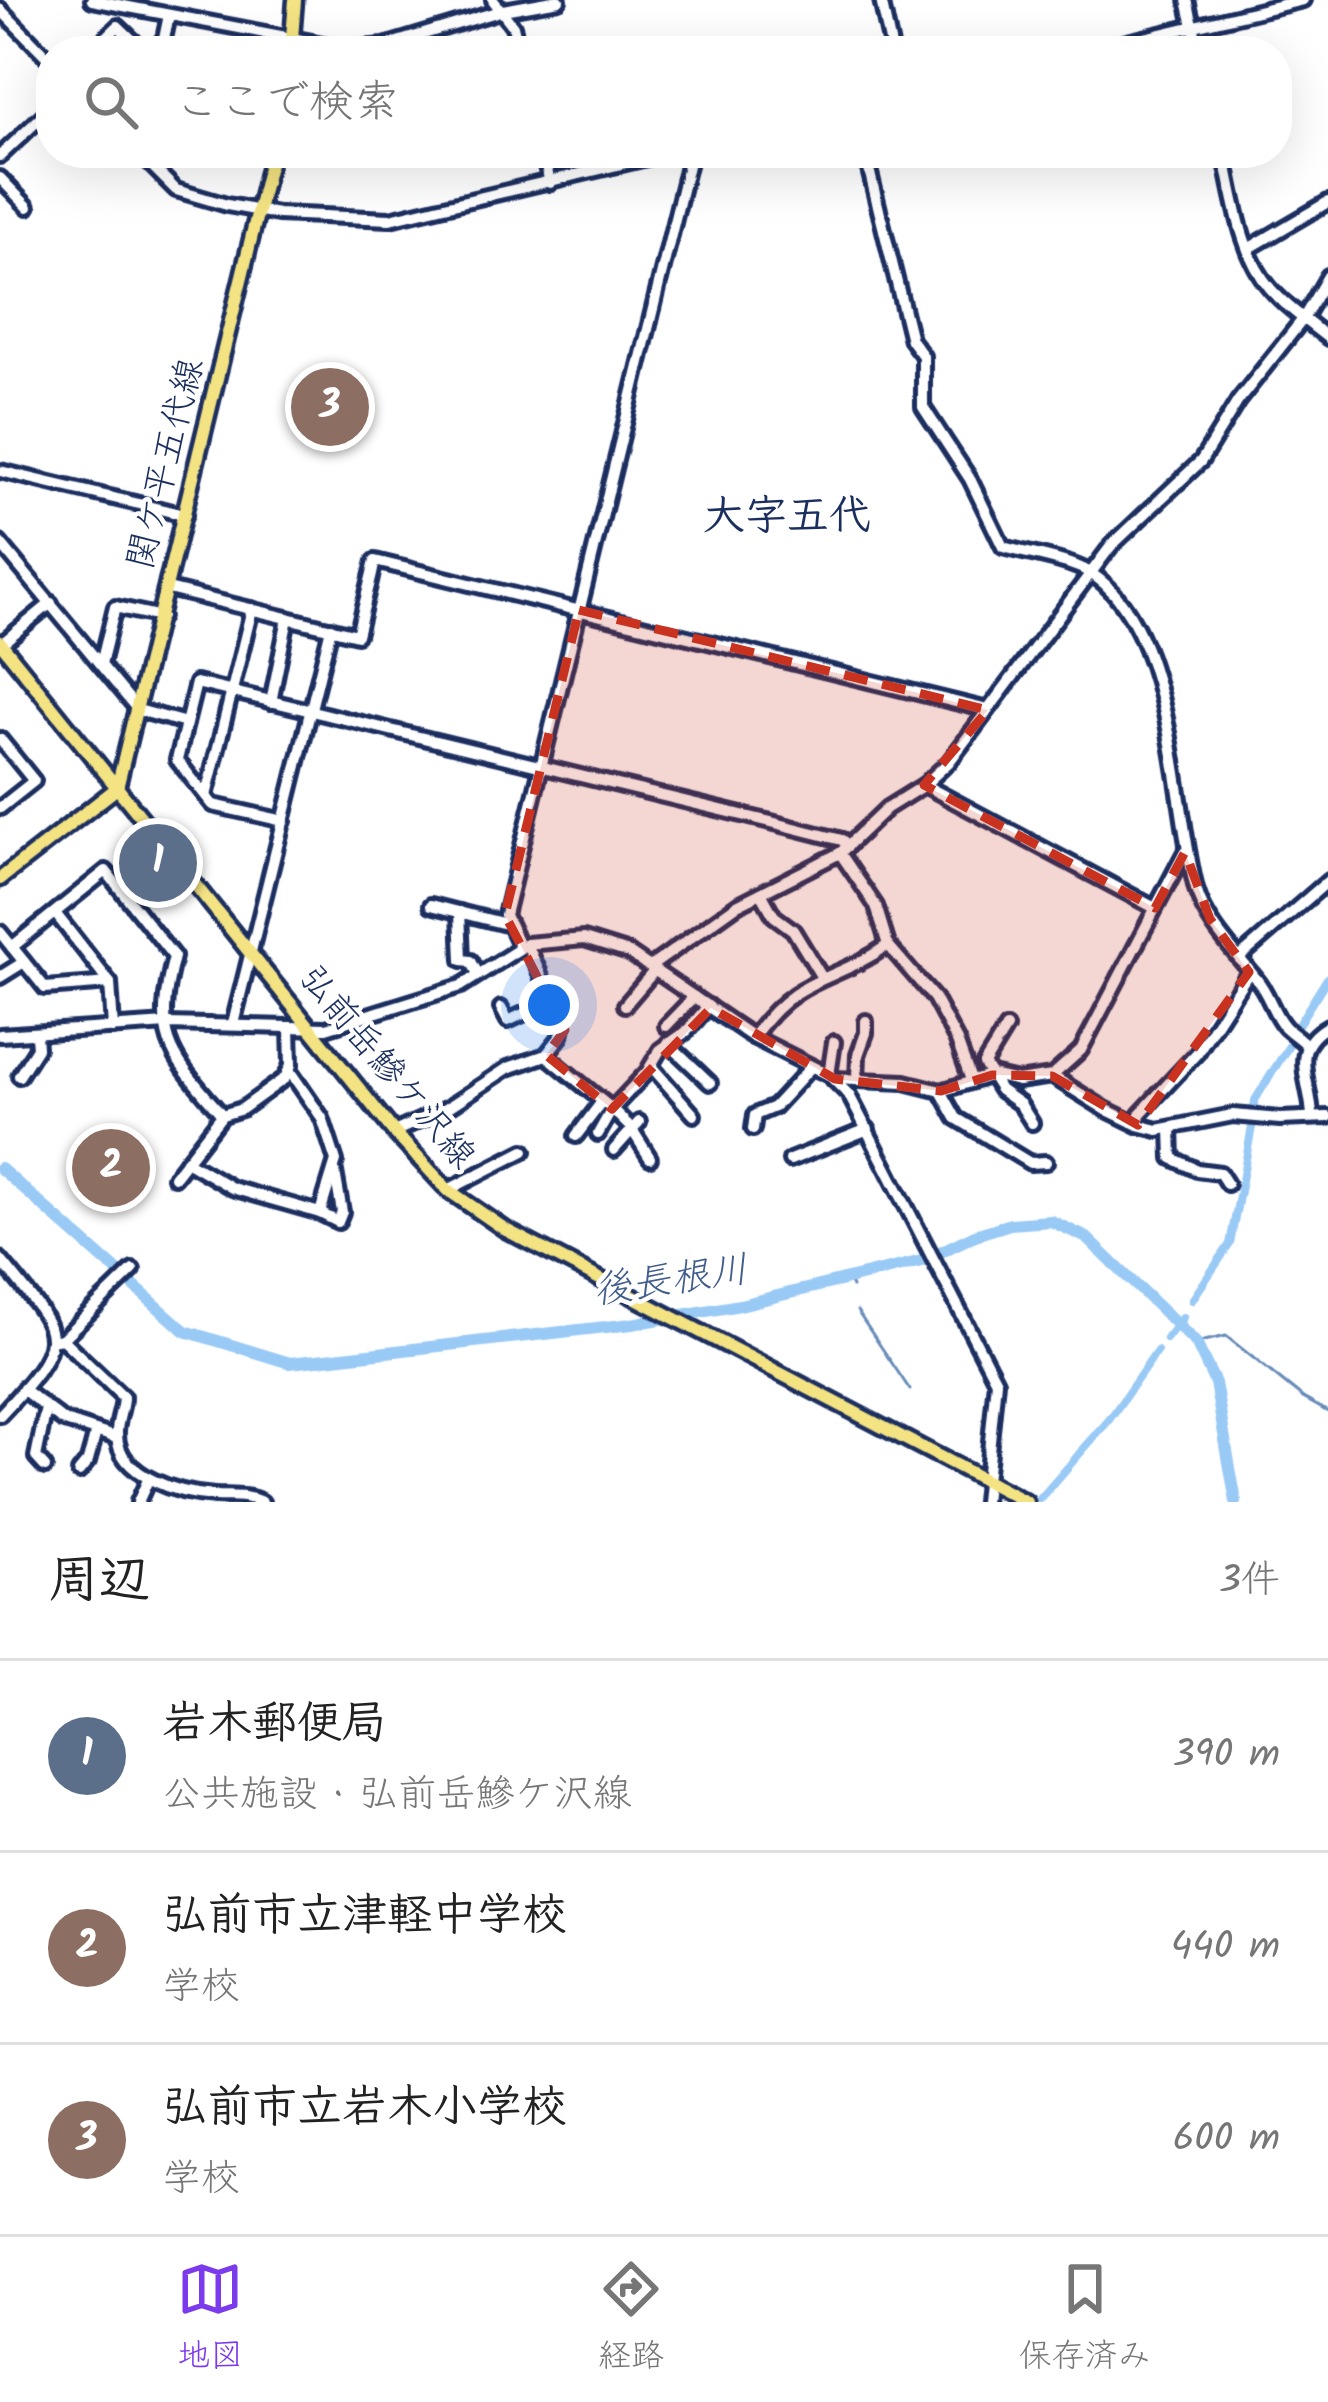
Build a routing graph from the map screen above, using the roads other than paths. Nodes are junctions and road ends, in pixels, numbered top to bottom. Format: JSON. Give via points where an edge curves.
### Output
{"nodes":[{"id":1,"x":13,"y":0,"type":"edge"},
{"id":2,"x":92,"y":0,"type":"edge"},
{"id":3,"x":295,"y":0,"type":"edge"},
{"id":4,"x":494,"y":0,"type":"edge"},
{"id":5,"x":559,"y":0,"type":"edge"},
{"id":6,"x":880,"y":0,"type":"edge"},
{"id":7,"x":1187,"y":0,"type":"edge"},
{"id":8,"x":1303,"y":0,"type":"edge"},
{"id":9,"x":0,"y":6,"type":"edge"},
{"id":10,"x":503,"y":10,"type":"junction"},
{"id":11,"x":170,"y":15,"type":"junction"},
{"id":12,"x":1194,"y":27,"type":"junction"},
{"id":13,"x":168,"y":36,"type":"edge"},
{"id":14,"x":255,"y":36,"type":"edge"},
{"id":15,"x":293,"y":36,"type":"edge"},
{"id":16,"x":417,"y":36,"type":"edge"},
{"id":17,"x":515,"y":36,"type":"edge"},
{"id":18,"x":888,"y":36,"type":"edge"},
{"id":19,"x":1155,"y":36,"type":"edge"},
{"id":20,"x":1196,"y":36,"type":"edge"},
{"id":21,"x":36,"y":45,"type":"edge"},
{"id":22,"x":36,"y":122,"type":"edge"},
{"id":23,"x":0,"y":156,"type":"edge"},
{"id":24,"x":154,"y":168,"type":"edge"},
{"id":25,"x":269,"y":168,"type":"edge"},
{"id":26,"x":546,"y":168,"type":"edge"},
{"id":27,"x":609,"y":168,"type":"edge"},
{"id":28,"x":688,"y":168,"type":"edge"},
{"id":29,"x":869,"y":168,"type":"edge"},
{"id":30,"x":1228,"y":168,"type":"edge"},
{"id":31,"x":0,"y":178,"type":"edge"},
{"id":32,"x":550,"y":183,"type":"junction"},
{"id":33,"x":11,"y":189,"type":"junction"},
{"id":34,"x":0,"y":200,"type":"edge"},
{"id":35,"x":1328,"y":202,"type":"edge"},
{"id":36,"x":28,"y":207,"type":"dead end"},
{"id":37,"x":259,"y":212,"type":"junction"},
{"id":38,"x":1248,"y":249,"type":"junction"},
{"id":39,"x":1328,"y":276,"type":"edge"},
{"id":40,"x":1304,"y":319,"type":"junction"},
{"id":41,"x":1328,"y":338,"type":"edge"},
{"id":42,"x":0,"y":471,"type":"edge"},
{"id":43,"x":185,"y":515,"type":"junction"},
{"id":44,"x":0,"y":543,"type":"edge"},
{"id":45,"x":1089,"y":574,"type":"junction"},
{"id":46,"x":168,"y":589,"type":"junction"},
{"id":47,"x":51,"y":604,"type":"junction"},
{"id":48,"x":252,"y":609,"type":"junction"},
{"id":49,"x":579,"y":610,"type":"junction"},
{"id":50,"x":160,"y":617,"type":"junction"},
{"id":51,"x":288,"y":618,"type":"junction"},
{"id":52,"x":331,"y":628,"type":"junction"},
{"id":53,"x":1,"y":644,"type":"edge"},
{"id":54,"x":101,"y":664,"type":"junction"},
{"id":55,"x":233,"y":692,"type":"junction"},
{"id":56,"x":271,"y":702,"type":"junction"},
{"id":57,"x":138,"y":710,"type":"junction"},
{"id":58,"x":988,"y":710,"type":"junction"},
{"id":59,"x":311,"y":712,"type":"junction"},
{"id":60,"x":186,"y":723,"type":"junction"},
{"id":61,"x":0,"y":739,"type":"edge"},
{"id":62,"x":542,"y":767,"type":"junction"},
{"id":63,"x":924,"y":785,"type":"junction"},
{"id":64,"x":118,"y":788,"type":"junction"},
{"id":65,"x":206,"y":796,"type":"junction"},
{"id":66,"x":0,"y":808,"type":"edge"},
{"id":67,"x":284,"y":821,"type":"junction"},
{"id":68,"x":844,"y":849,"type":"junction"},
{"id":69,"x":1185,"y":852,"type":"junction"},
{"id":70,"x":0,"y":880,"type":"edge"},
{"id":71,"x":1328,"y":881,"type":"edge"},
{"id":72,"x":761,"y":893,"type":"junction"},
{"id":73,"x":431,"y":905,"type":"dead end"},
{"id":74,"x":1155,"y":908,"type":"junction"},
{"id":75,"x":460,"y":912,"type":"junction"},
{"id":76,"x":55,"y":913,"type":"junction"},
{"id":77,"x":506,"y":924,"type":"junction"},
{"id":78,"x":0,"y":932,"type":"edge"},
{"id":79,"x":888,"y":945,"type":"junction"},
{"id":80,"x":523,"y":946,"type":"junction"},
{"id":81,"x":12,"y":947,"type":"junction"},
{"id":82,"x":251,"y":953,"type":"junction"},
{"id":83,"x":1239,"y":958,"type":"junction"},
{"id":84,"x":24,"y":962,"type":"junction"},
{"id":85,"x":652,"y":968,"type":"junction"},
{"id":86,"x":1249,"y":972,"type":"junction"},
{"id":87,"x":478,"y":974,"type":"junction"},
{"id":88,"x":821,"y":976,"type":"junction"},
{"id":89,"x":0,"y":977,"type":"edge"},
{"id":90,"x":110,"y":983,"type":"junction"},
{"id":91,"x":694,"y":997,"type":"junction"},
{"id":92,"x":551,"y":1000,"type":"junction"},
{"id":93,"x":625,"y":1005,"type":"dead end"},
{"id":94,"x":708,"y":1006,"type":"junction"},
{"id":95,"x":500,"y":1008,"type":"dead end"},
{"id":96,"x":866,"y":1022,"type":"dead end"},
{"id":97,"x":166,"y":1024,"type":"junction"},
{"id":98,"x":233,"y":1024,"type":"junction"},
{"id":99,"x":666,"y":1026,"type":"dead end"},
{"id":100,"x":1328,"y":1026,"type":"edge"},
{"id":101,"x":290,"y":1027,"type":"junction"},
{"id":102,"x":113,"y":1028,"type":"junction"},
{"id":103,"x":311,"y":1028,"type":"junction"},
{"id":104,"x":1006,"y":1028,"type":"dead end"},
{"id":105,"x":0,"y":1035,"type":"edge"},
{"id":106,"x":37,"y":1035,"type":"junction"},
{"id":107,"x":753,"y":1037,"type":"junction"},
{"id":108,"x":834,"y":1042,"type":"dead end"},
{"id":109,"x":668,"y":1043,"type":"junction"},
{"id":110,"x":1306,"y":1045,"type":"junction"},
{"id":111,"x":546,"y":1055,"type":"junction"},
{"id":112,"x":651,"y":1066,"type":"junction"},
{"id":113,"x":811,"y":1067,"type":"junction"},
{"id":114,"x":289,"y":1070,"type":"junction"},
{"id":115,"x":992,"y":1075,"type":"junction"},
{"id":116,"x":20,"y":1076,"type":"dead end"},
{"id":117,"x":1052,"y":1076,"type":"junction"},
{"id":118,"x":832,"y":1077,"type":"junction"},
{"id":119,"x":857,"y":1079,"type":"junction"},
{"id":120,"x":971,"y":1080,"type":"junction"},
{"id":121,"x":710,"y":1083,"type":"dead end"},
{"id":122,"x":941,"y":1091,"type":"junction"},
{"id":123,"x":607,"y":1106,"type":"junction"},
{"id":124,"x":222,"y":1115,"type":"junction"},
{"id":125,"x":694,"y":1115,"type":"dead end"},
{"id":126,"x":1312,"y":1117,"type":"junction"},
{"id":127,"x":1328,"y":1118,"type":"edge"},
{"id":128,"x":1032,"y":1123,"type":"dead end"},
{"id":129,"x":635,"y":1125,"type":"junction"},
{"id":130,"x":1138,"y":1125,"type":"junction"},
{"id":131,"x":1171,"y":1128,"type":"junction"},
{"id":132,"x":753,"y":1129,"type":"dead end"},
{"id":133,"x":868,"y":1129,"type":"junction"},
{"id":134,"x":394,"y":1132,"type":"junction"},
{"id":135,"x":598,"y":1134,"type":"dead end"},
{"id":136,"x":576,"y":1136,"type":"dead end"},
{"id":137,"x":614,"y":1150,"type":"dead end"},
{"id":138,"x":524,"y":1151,"type":"dead end"},
{"id":139,"x":650,"y":1158,"type":"dead end"},
{"id":140,"x":790,"y":1160,"type":"dead end"},
{"id":141,"x":186,"y":1161,"type":"junction"},
{"id":142,"x":1046,"y":1162,"type":"dead end"},
{"id":143,"x":335,"y":1172,"type":"junction"},
{"id":144,"x":174,"y":1177,"type":"dead end"},
{"id":145,"x":1227,"y":1184,"type":"dead end"},
{"id":146,"x":448,"y":1190,"type":"junction"},
{"id":147,"x":320,"y":1213,"type":"junction"},
{"id":148,"x":0,"y":1259,"type":"edge"},
{"id":149,"x":133,"y":1270,"type":"dead end"},
{"id":150,"x":58,"y":1340,"type":"junction"},
{"id":151,"x":24,"y":1390,"type":"junction"},
{"id":152,"x":46,"y":1408,"type":"junction"},
{"id":153,"x":0,"y":1415,"type":"edge"},
{"id":154,"x":96,"y":1432,"type":"junction"},
{"id":155,"x":117,"y":1438,"type":"junction"},
{"id":156,"x":45,"y":1467,"type":"dead end"},
{"id":157,"x":79,"y":1472,"type":"dead end"},
{"id":158,"x":148,"y":1480,"type":"junction"},
{"id":159,"x":985,"y":1482,"type":"junction"},
{"id":160,"x":138,"y":1502,"type":"edge"},
{"id":161,"x":262,"y":1502,"type":"edge"},
{"id":162,"x":984,"y":1502,"type":"edge"},
{"id":163,"x":1026,"y":1502,"type":"edge"}],
"edges":[{"from":1,"to":9,"type":"street"},
{"from":2,"to":11,"type":"street"},
{"from":3,"to":15,"type":"main road"},
{"from":4,"to":10,"type":"street"},
{"from":5,"to":10,"type":"street"},
{"from":6,"to":18,"type":"street"},
{"from":7,"to":12,"type":"street"},
{"from":8,"to":12,"type":"street"},
{"from":9,"to":21,"type":"street"},
{"from":10,"to":16,"type":"street"},
{"from":10,"to":17,"type":"street"},
{"from":11,"to":13,"type":"street"},
{"from":11,"to":14,"type":"street"},
{"from":12,"to":19,"type":"street"},
{"from":12,"to":20,"type":"street"},
{"from":22,"to":23,"type":"street"},
{"from":24,"to":37,"type":"street","via":[[176,190]]},
{"from":25,"to":37,"type":"main road","name":"関ケ平五代線"},
{"from":26,"to":32,"type":"street"},
{"from":27,"to":32,"type":"street"},
{"from":28,"to":49,"type":"street"},
{"from":29,"to":45,"type":"street","via":[[911,340],[923,356],[923,407],[1003,548]]},
{"from":30,"to":38,"type":"street"},
{"from":31,"to":33,"type":"street"},
{"from":32,"to":37,"type":"street","via":[[390,219]]},
{"from":33,"to":34,"type":"street"},
{"from":33,"to":36,"type":"street"},
{"from":35,"to":38,"type":"street"},
{"from":37,"to":43,"type":"main road","name":"関ケ平五代線"},
{"from":38,"to":40,"type":"street","via":[[1268,286]]},
{"from":39,"to":40,"type":"street"},
{"from":40,"to":41,"type":"street"},
{"from":40,"to":45,"type":"street","via":[[1201,461]]},
{"from":42,"to":43,"type":"street"},
{"from":43,"to":46,"type":"main road","name":"関ケ平五代線"},
{"from":44,"to":47,"type":"street"},
{"from":45,"to":58,"type":"street"},
{"from":45,"to":69,"type":"street","via":[[1145,644],[1165,706]]},
{"from":46,"to":48,"type":"street"},
{"from":46,"to":50,"type":"main road","name":"関ケ平五代線"},
{"from":47,"to":53,"type":"street"},
{"from":47,"to":54,"type":"street"},
{"from":48,"to":51,"type":"street"},
{"from":48,"to":55,"type":"street"},
{"from":49,"to":52,"type":"street","via":[[375,561],[357,635]]},
{"from":49,"to":58,"type":"street"},
{"from":49,"to":62,"type":"street"},
{"from":50,"to":54,"type":"street","via":[[115,608]]},
{"from":50,"to":57,"type":"main road","name":"関ケ平五代線"},
{"from":51,"to":52,"type":"street"},
{"from":51,"to":56,"type":"street"},
{"from":52,"to":59,"type":"street"},
{"from":53,"to":64,"type":"main road","name":"弘前岳鰺ケ沢線"},
{"from":54,"to":57,"type":"street"},
{"from":55,"to":56,"type":"street"},
{"from":55,"to":60,"type":"street","via":[[196,683]]},
{"from":55,"to":65,"type":"street"},
{"from":56,"to":59,"type":"street"},
{"from":57,"to":60,"type":"street"},
{"from":57,"to":64,"type":"main road","name":"関ケ平五代線"},
{"from":58,"to":63,"type":"street"},
{"from":59,"to":62,"type":"street"},
{"from":59,"to":67,"type":"street"},
{"from":60,"to":65,"type":"street","via":[[177,760]]},
{"from":61,"to":66,"type":"street","via":[[34,781]]},
{"from":62,"to":68,"type":"street","via":[[842,840]]},
{"from":62,"to":77,"type":"street"},
{"from":63,"to":68,"type":"street"},
{"from":63,"to":74,"type":"street"},
{"from":64,"to":70,"type":"main road"},
{"from":64,"to":82,"type":"main road","name":"弘前岳鰺ケ沢線"},
{"from":65,"to":67,"type":"street","via":[[213,805]]},
{"from":67,"to":82,"type":"street"},
{"from":68,"to":72,"type":"street"},
{"from":68,"to":79,"type":"street"},
{"from":69,"to":74,"type":"street"},
{"from":69,"to":83,"type":"street","via":[[1210,919]]},
{"from":71,"to":83,"type":"street"},
{"from":72,"to":85,"type":"street"},
{"from":72,"to":88,"type":"street"},
{"from":73,"to":75,"type":"street"},
{"from":74,"to":117,"type":"street","via":[[1081,1050]]},
{"from":75,"to":77,"type":"street"},
{"from":75,"to":87,"type":"street","via":[[462,960]]},
{"from":76,"to":81,"type":"street"},
{"from":76,"to":90,"type":"street"},
{"from":76,"to":97,"type":"street","via":[[106,871],[173,957]]},
{"from":77,"to":80,"type":"street"},
{"from":78,"to":81,"type":"street"},
{"from":79,"to":88,"type":"street"},
{"from":79,"to":120,"type":"street","via":[[934,998]]},
{"from":80,"to":85,"type":"street","via":[[584,939]]},
{"from":80,"to":87,"type":"street"},
{"from":80,"to":92,"type":"street"},
{"from":81,"to":84,"type":"street"},
{"from":82,"to":98,"type":"street"},
{"from":82,"to":103,"type":"main road","name":"弘前岳鰺ケ沢線"},
{"from":83,"to":86,"type":"street"},
{"from":84,"to":89,"type":"street"},
{"from":84,"to":90,"type":"street","via":[[48,989]]},
{"from":85,"to":91,"type":"street"},
{"from":85,"to":93,"type":"street"},
{"from":86,"to":110,"type":"street"},
{"from":86,"to":130,"type":"street"},
{"from":87,"to":103,"type":"street","via":[[412,1003]]},
{"from":88,"to":107,"type":"street","via":[[776,1007]]},
{"from":90,"to":102,"type":"street"},
{"from":91,"to":94,"type":"street"},
{"from":91,"to":99,"type":"street"},
{"from":92,"to":95,"type":"street","via":[[508,1022]]},
{"from":92,"to":111,"type":"street","via":[[563,1025]]},
{"from":94,"to":107,"type":"street"},
{"from":94,"to":109,"type":"street"},
{"from":96,"to":119,"type":"street"},
{"from":97,"to":98,"type":"street"},
{"from":97,"to":102,"type":"street"},
{"from":97,"to":124,"type":"street","via":[[169,1050]]},
{"from":98,"to":101,"type":"street"},
{"from":100,"to":110,"type":"street"},
{"from":101,"to":103,"type":"street"},
{"from":101,"to":114,"type":"street"},
{"from":102,"to":106,"type":"street"},
{"from":103,"to":134,"type":"main road","name":"弘前岳鰺ケ沢線"},
{"from":104,"to":115,"type":"street","via":[[984,1064]]},
{"from":105,"to":106,"type":"street"},
{"from":106,"to":116,"type":"street"},
{"from":107,"to":113,"type":"street"},
{"from":108,"to":118,"type":"street"},
{"from":109,"to":112,"type":"street"},
{"from":109,"to":121,"type":"street"},
{"from":110,"to":126,"type":"street"},
{"from":111,"to":123,"type":"street"},
{"from":111,"to":134,"type":"street"},
{"from":112,"to":123,"type":"street"},
{"from":112,"to":125,"type":"street"},
{"from":113,"to":118,"type":"street"},
{"from":113,"to":132,"type":"street","via":[[774,1107],[754,1115]]},
{"from":114,"to":124,"type":"street","via":[[242,1109]]},
{"from":114,"to":143,"type":"street","via":[[322,1118]]},
{"from":115,"to":117,"type":"street"},
{"from":115,"to":120,"type":"street"},
{"from":115,"to":128,"type":"street"},
{"from":117,"to":130,"type":"street"},
{"from":118,"to":119,"type":"street"},
{"from":118,"to":133,"type":"street"},
{"from":119,"to":122,"type":"street"},
{"from":120,"to":122,"type":"street"},
{"from":122,"to":142,"type":"street","via":[[956,1118],[1030,1162]]},
{"from":123,"to":129,"type":"street"},
{"from":123,"to":135,"type":"street"},
{"from":123,"to":136,"type":"street"},
{"from":124,"to":141,"type":"street"},
{"from":126,"to":127,"type":"street"},
{"from":126,"to":131,"type":"street","via":[[1233,1115]]},
{"from":129,"to":137,"type":"street"},
{"from":129,"to":139,"type":"street"},
{"from":130,"to":131,"type":"street"},
{"from":131,"to":145,"type":"street","via":[[1172,1158],[1220,1172]]},
{"from":133,"to":140,"type":"street"},
{"from":133,"to":159,"type":"street","via":[[996,1381]]},
{"from":134,"to":146,"type":"main road","name":"弘前岳鰺ケ沢線"},
{"from":138,"to":146,"type":"street"},
{"from":141,"to":144,"type":"street"},
{"from":141,"to":147,"type":"street","via":[[232,1188]]},
{"from":143,"to":147,"type":"street"},
{"from":143,"to":147,"type":"street","via":[[342,1212],[338,1222]]},
{"from":146,"to":159,"type":"main road","name":"弘前岳鰺ケ沢線","via":[[506,1230]]},
{"from":148,"to":150,"type":"street"},
{"from":149,"to":150,"type":"street"},
{"from":150,"to":151,"type":"street"},
{"from":150,"to":155,"type":"street","via":[[123,1397]]},
{"from":151,"to":152,"type":"street"},
{"from":151,"to":153,"type":"street"},
{"from":152,"to":154,"type":"street"},
{"from":152,"to":156,"type":"street","via":[[36,1456]]},
{"from":154,"to":155,"type":"street"},
{"from":154,"to":157,"type":"street"},
{"from":155,"to":158,"type":"street","via":[[123,1457]]},
{"from":158,"to":160,"type":"street"},
{"from":158,"to":161,"type":"street"},
{"from":159,"to":162,"type":"street"},
{"from":159,"to":163,"type":"main road","name":"弘前岳鰺ケ沢線"}]}
